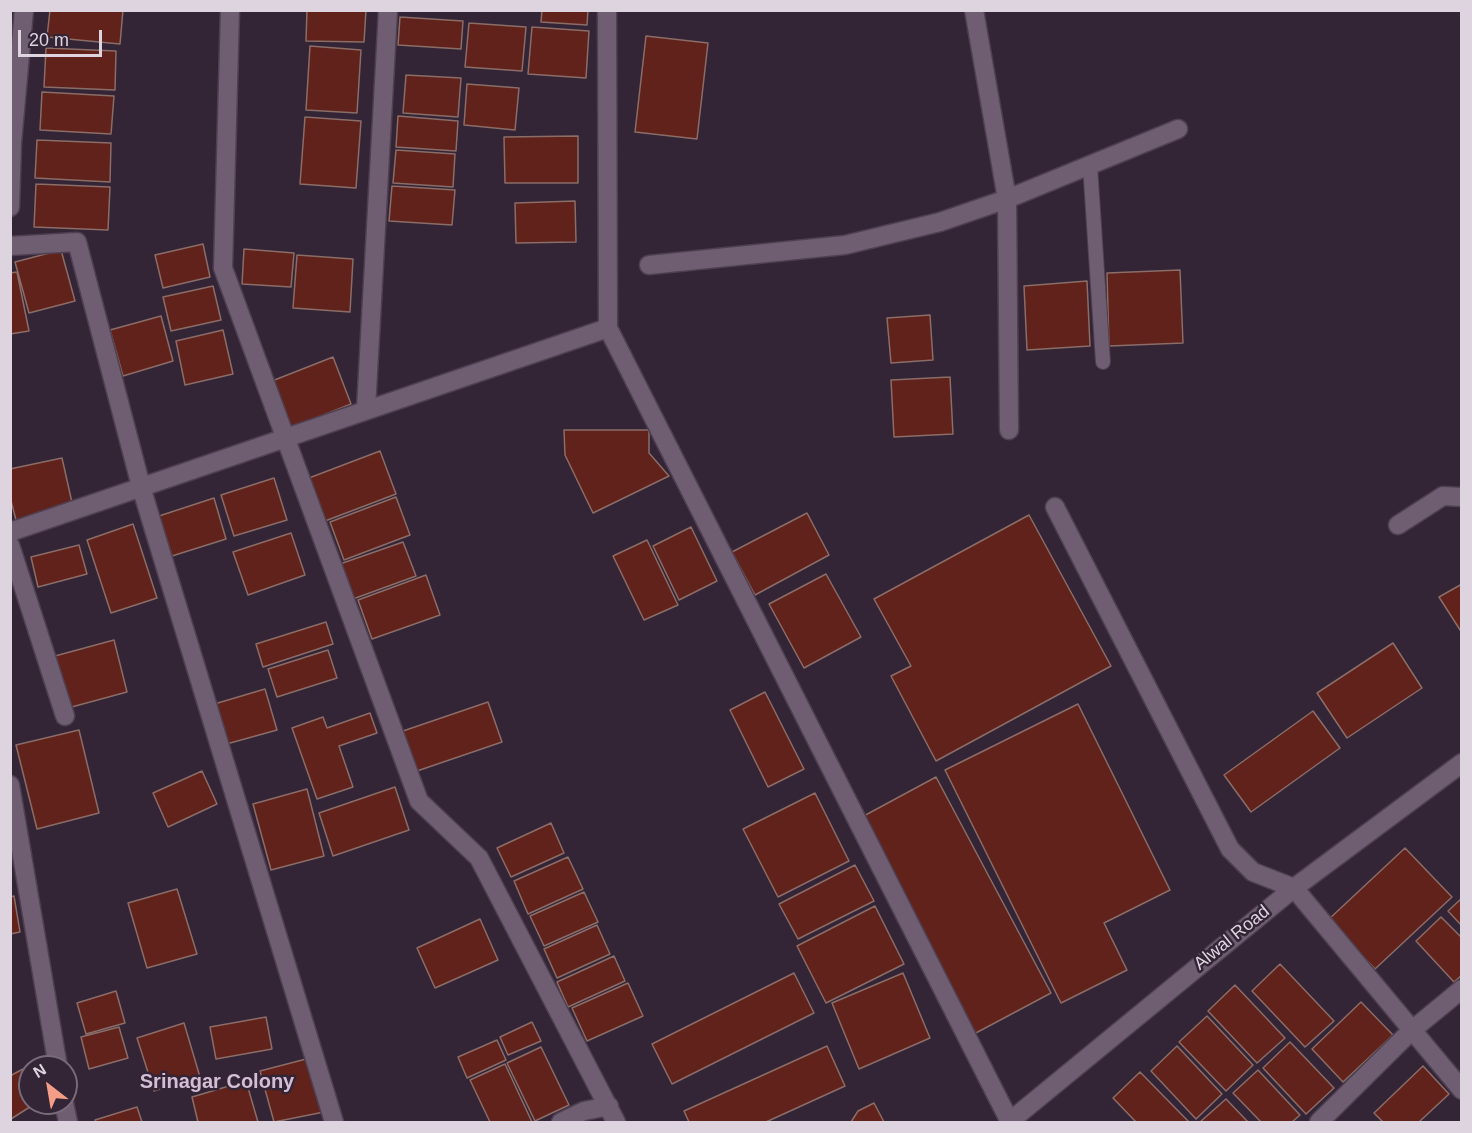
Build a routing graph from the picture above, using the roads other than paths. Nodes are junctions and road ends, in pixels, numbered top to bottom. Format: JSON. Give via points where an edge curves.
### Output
{"nodes":[{"id":1,"x":24,"y":10,"type":"edge"},
{"id":2,"x":230,"y":10,"type":"edge"},
{"id":3,"x":388,"y":10,"type":"edge"},
{"id":4,"x":608,"y":10,"type":"edge"},
{"id":5,"x":974,"y":10,"type":"edge"},
{"id":6,"x":1178,"y":129,"type":"dead end"},
{"id":7,"x":11,"y":143,"type":"edge"},
{"id":8,"x":1090,"y":165,"type":"junction"},
{"id":9,"x":1007,"y":199,"type":"junction"},
{"id":10,"x":10,"y":207,"type":"edge"},
{"id":11,"x":10,"y":246,"type":"edge"},
{"id":12,"x":650,"y":265,"type":"dead end"},
{"id":13,"x":608,"y":328,"type":"junction"},
{"id":14,"x":1103,"y":362,"type":"dead end"},
{"id":15,"x":366,"y":409,"type":"junction"},
{"id":16,"x":1010,"y":430,"type":"dead end"},
{"id":17,"x":283,"y":439,"type":"junction"},
{"id":18,"x":142,"y":490,"type":"junction"},
{"id":19,"x":1461,"y":497,"type":"edge"},
{"id":20,"x":1056,"y":507,"type":"dead end"},
{"id":21,"x":1398,"y":525,"type":"dead end"},
{"id":22,"x":10,"y":532,"type":"edge"},
{"id":23,"x":10,"y":545,"type":"edge"},
{"id":24,"x":65,"y":716,"type":"dead end"},
{"id":25,"x":1461,"y":763,"type":"edge"},
{"id":26,"x":10,"y":784,"type":"edge"},
{"id":27,"x":1293,"y":888,"type":"junction"},
{"id":28,"x":1461,"y":989,"type":"edge"},
{"id":29,"x":1411,"y":1031,"type":"junction"},
{"id":30,"x":56,"y":1055,"type":"edge"},
{"id":31,"x":1461,"y":1090,"type":"edge"},
{"id":32,"x":612,"y":1114,"type":"edge"},
{"id":33,"x":334,"y":1122,"type":"edge"},
{"id":34,"x":561,"y":1122,"type":"edge"},
{"id":35,"x":1009,"y":1122,"type":"edge"},
{"id":36,"x":1319,"y":1122,"type":"edge"}],
"edges":[{"from":1,"to":7,"type":"street"},
{"from":2,"to":17,"type":"street","via":[[223,268]]},
{"from":3,"to":15,"type":"street"},
{"from":4,"to":13,"type":"street"},
{"from":5,"to":9,"type":"street"},
{"from":6,"to":8,"type":"street"},
{"from":7,"to":10,"type":"street"},
{"from":8,"to":9,"type":"street"},
{"from":8,"to":14,"type":"lane"},
{"from":9,"to":12,"type":"street","via":[[939,222],[845,245]]},
{"from":9,"to":16,"type":"street"},
{"from":11,"to":18,"type":"street","via":[[77,242]]},
{"from":13,"to":15,"type":"street"},
{"from":13,"to":35,"type":"street"},
{"from":15,"to":17,"type":"street"},
{"from":17,"to":18,"type":"street"},
{"from":17,"to":32,"type":"street","via":[[419,801],[479,858]]},
{"from":18,"to":22,"type":"street"},
{"from":18,"to":33,"type":"street"},
{"from":19,"to":21,"type":"street","via":[[1443,496]]},
{"from":20,"to":27,"type":"street","via":[[1230,849],[1253,872]]},
{"from":23,"to":24,"type":"street"},
{"from":25,"to":27,"type":"street","name":"Alwal Road"},
{"from":26,"to":30,"type":"street"},
{"from":27,"to":29,"type":"street"},
{"from":27,"to":35,"type":"street","name":"Alwal Road"},
{"from":28,"to":29,"type":"street"},
{"from":29,"to":31,"type":"street"},
{"from":29,"to":36,"type":"street"},
{"from":32,"to":34,"type":"street","via":[[584,1111]]}]}
